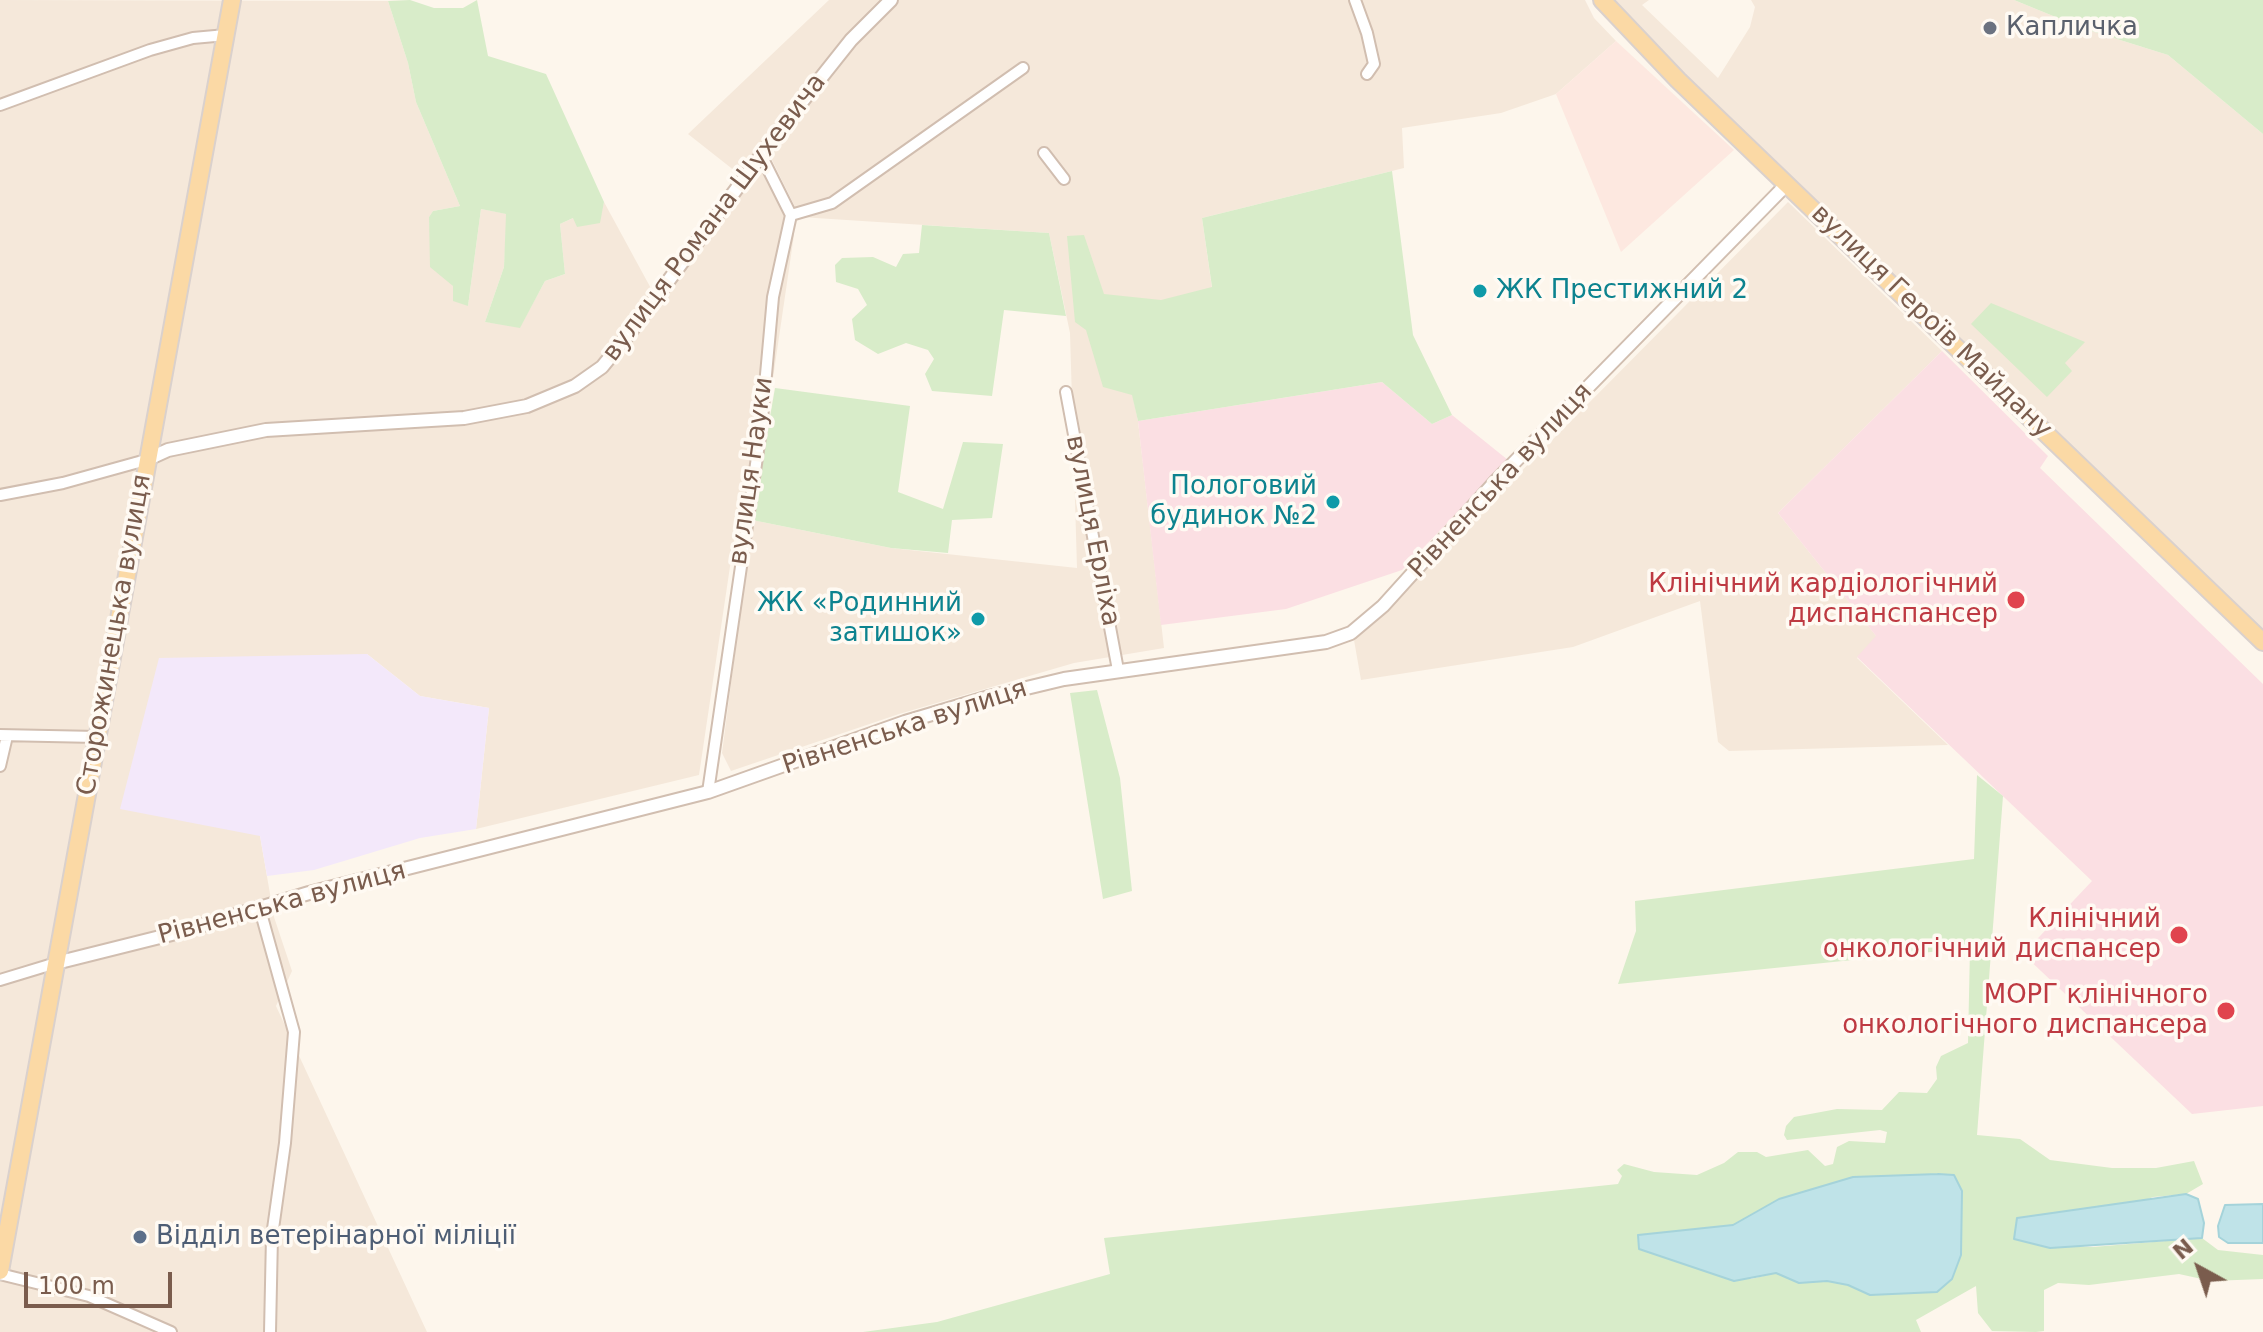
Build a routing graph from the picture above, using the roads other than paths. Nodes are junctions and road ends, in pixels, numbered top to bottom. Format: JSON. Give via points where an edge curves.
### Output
{"nodes":[{"id":1,"x":232,"y":0,"type":"edge"},
{"id":2,"x":891,"y":0,"type":"edge"},
{"id":3,"x":1355,"y":0,"type":"edge"},
{"id":4,"x":1609,"y":2,"type":"edge"},
{"id":5,"x":226,"y":35,"type":"junction"},
{"id":6,"x":1023,"y":68,"type":"dead end"},
{"id":7,"x":1367,"y":74,"type":"dead end"},
{"id":8,"x":0,"y":105,"type":"edge"},
{"id":9,"x":1044,"y":153,"type":"dead end"},
{"id":10,"x":762,"y":157,"type":"junction"},
{"id":11,"x":1064,"y":179,"type":"dead end"},
{"id":12,"x":1787,"y":184,"type":"junction"},
{"id":13,"x":791,"y":215,"type":"junction"},
{"id":14,"x":1066,"y":392,"type":"dead end"},
{"id":15,"x":146,"y":460,"type":"junction"},
{"id":16,"x":0,"y":495,"type":"edge"},
{"id":17,"x":2263,"y":642,"type":"edge"},
{"id":18,"x":1118,"y":670,"type":"junction"},
{"id":19,"x":4,"y":736,"type":"edge"},
{"id":20,"x":97,"y":737,"type":"junction"},
{"id":21,"x":0,"y":766,"type":"edge"},
{"id":22,"x":708,"y":792,"type":"junction"},
{"id":23,"x":259,"y":906,"type":"junction"},
{"id":24,"x":56,"y":963,"type":"junction"},
{"id":25,"x":0,"y":980,"type":"edge"},
{"id":26,"x":5,"y":1212,"type":"edge"},
{"id":27,"x":0,"y":1273,"type":"edge"},
{"id":28,"x":171,"y":1332,"type":"edge"},
{"id":29,"x":270,"y":1332,"type":"edge"}],
"edges":[{"from":1,"to":5,"type":"main road","name":"Сторожинецька вулиця"},
{"from":2,"to":10,"type":"street","name":"вулиця Романа Шухевича","via":[[851,40]]},
{"from":3,"to":7,"type":"street","via":[[1374,64]]},
{"from":4,"to":12,"type":"main road","name":"вулиця Героїв Майдану"},
{"from":5,"to":8,"type":"street","via":[[150,50]]},
{"from":5,"to":15,"type":"main road","name":"Сторожинецька вулиця"},
{"from":6,"to":13,"type":"street","via":[[832,203]]},
{"from":9,"to":11,"type":"street"},
{"from":10,"to":13,"type":"street"},
{"from":10,"to":15,"type":"street","name":"вулиця Романа Шухевича","via":[[629,334],[602,367],[575,386],[527,406],[464,418],[266,430]]},
{"from":12,"to":17,"type":"main road","name":"вулиця Героїв Майдану"},
{"from":12,"to":18,"type":"street","name":"Рівненська вулиця","via":[[1495,482],[1383,606],[1351,633],[1326,642]]},
{"from":13,"to":22,"type":"street","name":"вулиця Науки","via":[[773,297],[761,430]]},
{"from":14,"to":18,"type":"street","name":"вулиця Ерліха"},
{"from":15,"to":16,"type":"street","name":"вулиця Романа Шухевича"},
{"from":15,"to":20,"type":"main road","name":"Сторожинецька вулиця"},
{"from":18,"to":22,"type":"street","name":"Рівненська вулиця","via":[[989,697]]},
{"from":19,"to":20,"type":"street"},
{"from":19,"to":21,"type":"street"},
{"from":20,"to":24,"type":"main road","name":"Сторожинецька вулиця"},
{"from":22,"to":23,"type":"street","name":"Рівненська вулиця"},
{"from":23,"to":24,"type":"street","name":"Рівненська вулиця"},
{"from":23,"to":29,"type":"street","via":[[294,1032],[272,1236]]},
{"from":24,"to":25,"type":"street","name":"Рівненська вулиця"},
{"from":24,"to":26,"type":"main road","name":"Сторожинецька вулиця"},
{"from":26,"to":27,"type":"main road","name":"Сторожинецька вулиця"},
{"from":27,"to":28,"type":"street","via":[[89,1296]]}]}
